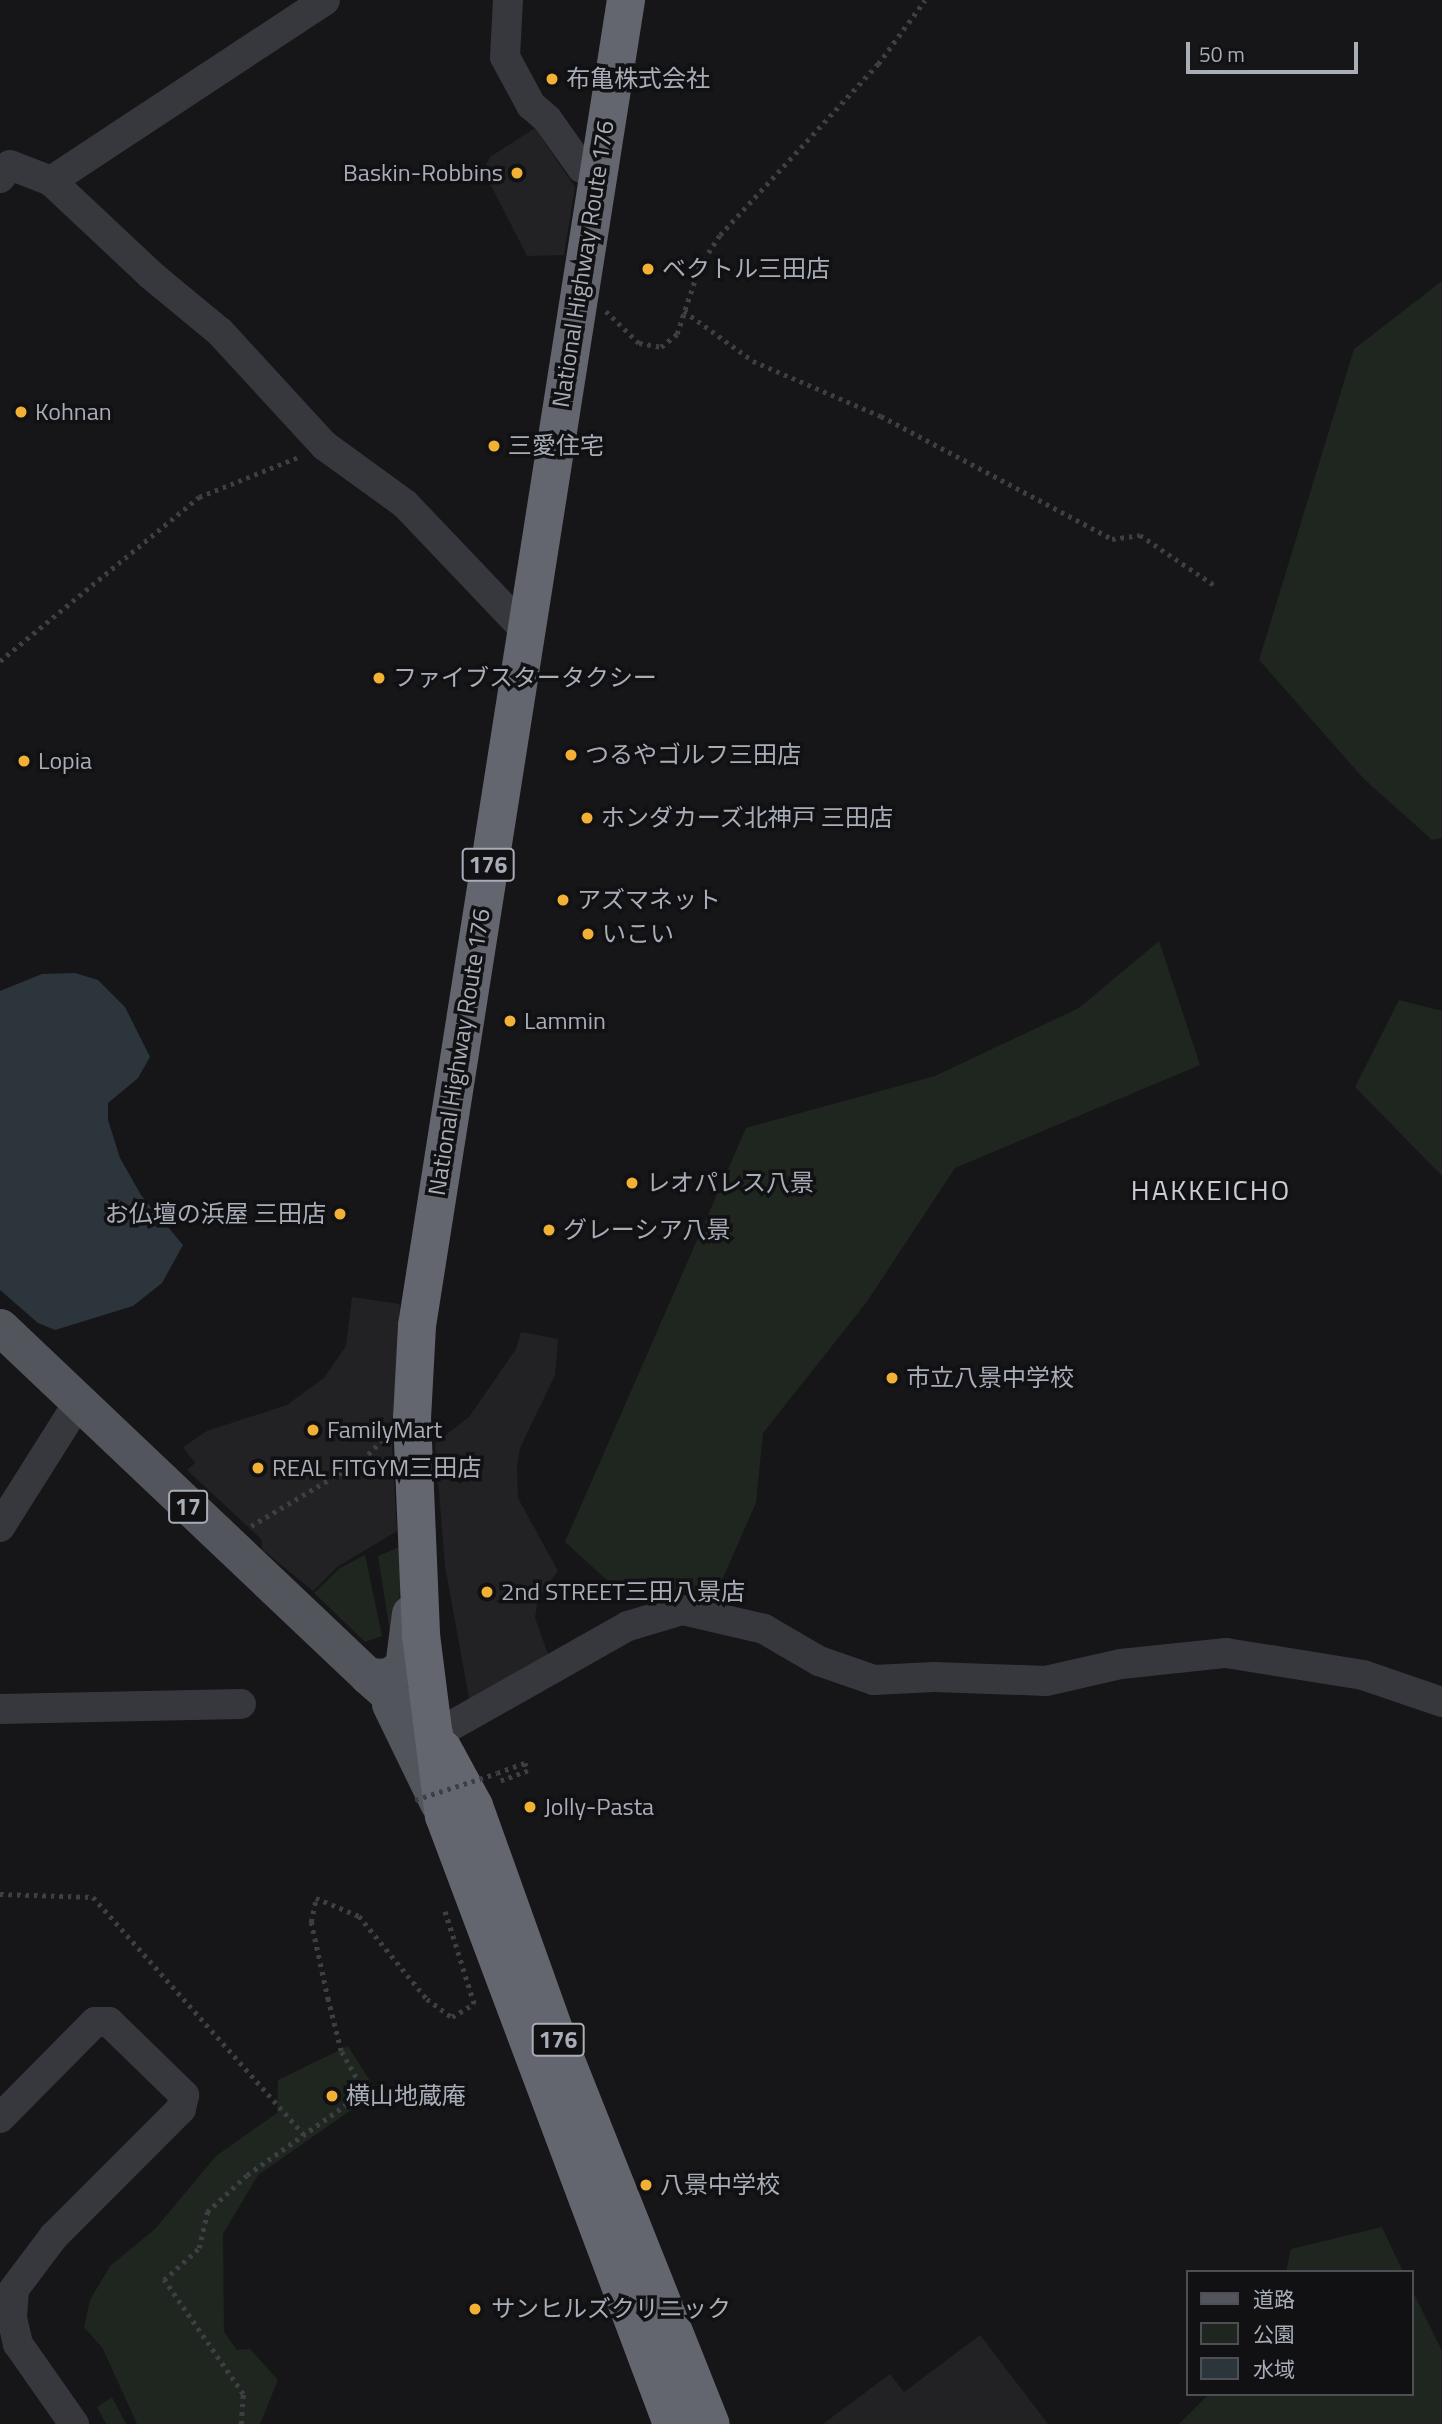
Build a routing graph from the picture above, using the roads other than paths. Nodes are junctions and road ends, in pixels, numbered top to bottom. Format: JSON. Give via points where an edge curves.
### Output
{"nodes":[{"id":1,"x":325,"y":0,"type":"edge"},
{"id":2,"x":508,"y":0,"type":"edge"},
{"id":3,"x":626,"y":0,"type":"edge"},
{"id":4,"x":598,"y":175,"type":"junction"},
{"id":5,"x":0,"y":178,"type":"edge"},
{"id":6,"x":51,"y":181,"type":"junction"},
{"id":7,"x":524,"y":629,"type":"junction"},
{"id":8,"x":0,"y":1327,"type":"edge"},
{"id":9,"x":78,"y":1404,"type":"junction"},
{"id":10,"x":0,"y":1527,"type":"edge"},
{"id":11,"x":417,"y":1544,"type":"junction"},
{"id":12,"x":373,"y":1681,"type":"junction"},
{"id":13,"x":1442,"y":1703,"type":"edge"},
{"id":14,"x":241,"y":1704,"type":"dead end"},
{"id":15,"x":0,"y":1709,"type":"edge"},
{"id":16,"x":435,"y":1735,"type":"junction"},
{"id":17,"x":429,"y":1808,"type":"junction"},
{"id":18,"x":0,"y":2118,"type":"edge"},
{"id":19,"x":74,"y":2424,"type":"edge"},
{"id":20,"x":672,"y":2424,"type":"edge"},
{"id":21,"x":712,"y":2424,"type":"edge"}],
"edges":[{"from":1,"to":6,"type":"street"},
{"from":2,"to":4,"type":"street","via":[[506,57],[531,106],[547,119],[582,168]]},
{"from":3,"to":4,"type":"highway","name":"National Highway Route 176","number":"176"},
{"from":4,"to":7,"type":"highway","name":"National Highway Route 176","number":"176"},
{"from":5,"to":6,"type":"street","via":[[10,165]]},
{"from":6,"to":7,"type":"street","via":[[220,332],[325,446],[405,504]]},
{"from":7,"to":11,"type":"highway","name":"National Highway Route 176","number":"176","via":[[417,1326],[412,1418]]},
{"from":8,"to":9,"type":"main road","number":"17"},
{"from":9,"to":10,"type":"street"},
{"from":9,"to":12,"type":"main road","number":"17"},
{"from":11,"to":12,"type":"main road","via":[[408,1657],[403,1667]]},
{"from":11,"to":16,"type":"highway","name":"National Highway Route 176","number":"176","via":[[421,1635]]},
{"from":12,"to":16,"type":"main road","number":"17"},
{"from":12,"to":17,"type":"main road","number":"17"},
{"from":13,"to":16,"type":"street","via":[[1363,1675],[1226,1653],[1121,1664],[1046,1681],[934,1676],[874,1680],[819,1661],[764,1629],[682,1610],[628,1626]]},
{"from":14,"to":15,"type":"street"},
{"from":16,"to":17,"type":"highway","name":"National Highway Route 176","number":"176"},
{"from":16,"to":21,"type":"highway","name":"National Highway Route 176","number":"176","via":[[474,1806],[559,2043]]},
{"from":17,"to":20,"type":"highway","name":"National Highway Route 176","number":"176"},
{"from":18,"to":19,"type":"street","via":[[95,2022],[109,2022],[184,2095],[181,2109],[54,2236],[14,2289],[12,2318],[18,2344]]}]}
